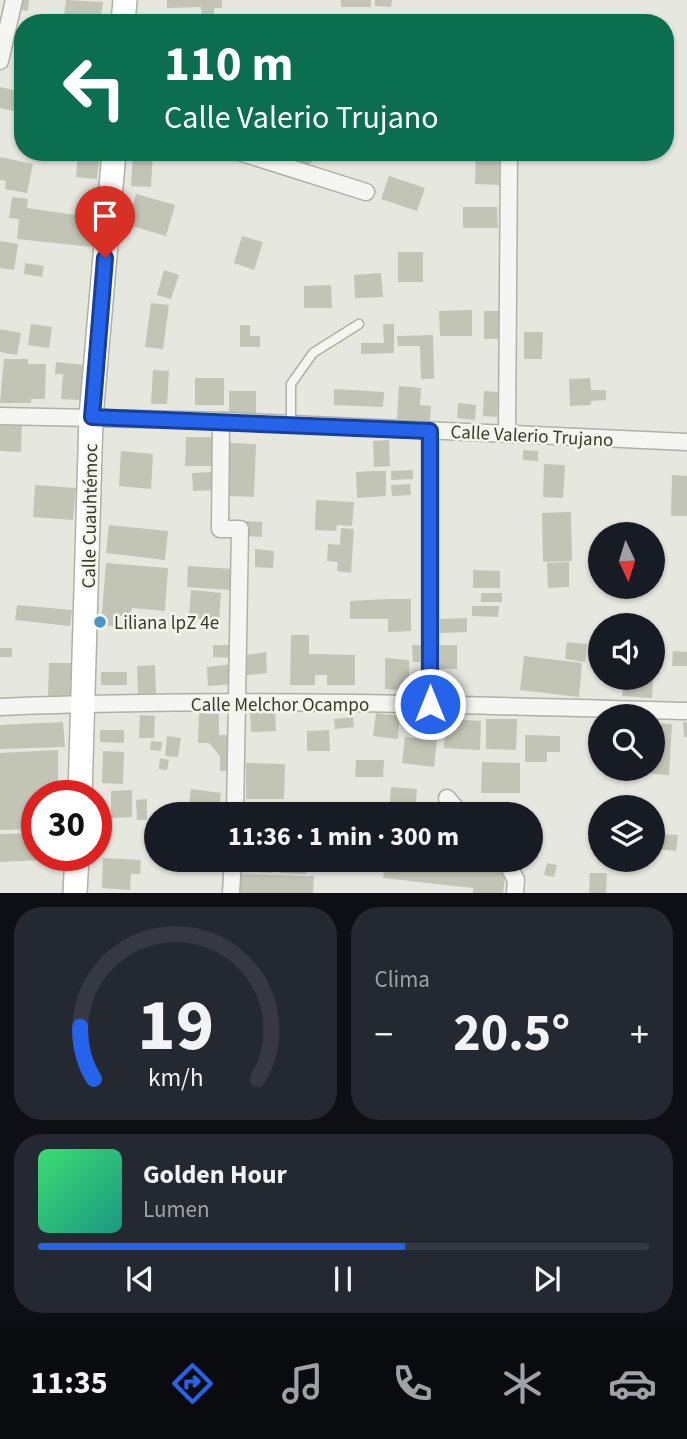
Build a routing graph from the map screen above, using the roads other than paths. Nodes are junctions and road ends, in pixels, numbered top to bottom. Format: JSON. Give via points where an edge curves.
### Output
{"nodes":[{"id":1,"x":14,"y":0,"type":"edge"},
{"id":2,"x":0,"y":61,"type":"edge"},
{"id":3,"x":113,"y":161,"type":"edge"},
{"id":4,"x":268,"y":161,"type":"edge"},
{"id":5,"x":509,"y":161,"type":"edge"},
{"id":6,"x":366,"y":192,"type":"dead end"},
{"id":7,"x":359,"y":324,"type":"dead end"},
{"id":8,"x":0,"y":416,"type":"edge"},
{"id":9,"x":92,"y":417,"type":"junction"},
{"id":10,"x":221,"y":421,"type":"junction"},
{"id":11,"x":291,"y":424,"type":"junction"},
{"id":12,"x":430,"y":431,"type":"junction"},
{"id":13,"x":507,"y":434,"type":"junction"},
{"id":14,"x":687,"y":442,"type":"edge"},
{"id":15,"x":85,"y":703,"type":"junction"},
{"id":16,"x":240,"y":704,"type":"junction"},
{"id":17,"x":430,"y":704,"type":"junction"},
{"id":18,"x":0,"y":707,"type":"edge"},
{"id":19,"x":687,"y":710,"type":"edge"},
{"id":20,"x":81,"y":780,"type":"edge"},
{"id":21,"x":447,"y":798,"type":"dead end"},
{"id":22,"x":236,"y":802,"type":"edge"},
{"id":23,"x":450,"y":802,"type":"edge"},
{"id":24,"x":76,"y":871,"type":"edge"},
{"id":25,"x":232,"y":872,"type":"edge"},
{"id":26,"x":512,"y":872,"type":"edge"},
{"id":27,"x":75,"y":893,"type":"edge"},
{"id":28,"x":231,"y":893,"type":"edge"},
{"id":29,"x":514,"y":893,"type":"edge"}],
"edges":[{"from":1,"to":2,"type":"street"},
{"from":3,"to":9,"type":"street","name":"Calle Cuauhtémoc"},
{"from":4,"to":6,"type":"street"},
{"from":5,"to":13,"type":"street"},
{"from":7,"to":11,"type":"lane","via":[[313,353],[291,384]]},
{"from":8,"to":9,"type":"street","name":"Calle Valerio Trujano"},
{"from":9,"to":10,"type":"street","name":"Calle Valerio Trujano"},
{"from":9,"to":15,"type":"street","name":"Calle Cuauhtémoc"},
{"from":10,"to":11,"type":"street","name":"Calle Valerio Trujano"},
{"from":10,"to":16,"type":"street","via":[[220,529],[240,529]]},
{"from":11,"to":12,"type":"street","name":"Calle Valerio Trujano"},
{"from":12,"to":13,"type":"street","name":"Calle Valerio Trujano"},
{"from":12,"to":17,"type":"street"},
{"from":13,"to":14,"type":"street","name":"Calle Valerio Trujano"},
{"from":15,"to":16,"type":"street","name":"Calle Melchor Ocampo"},
{"from":15,"to":18,"type":"street","name":"Calle Melchor Ocampo"},
{"from":15,"to":20,"type":"street","name":"Calle Cuauhtémoc"},
{"from":16,"to":17,"type":"street","name":"Calle Melchor Ocampo"},
{"from":16,"to":22,"type":"street"},
{"from":17,"to":19,"type":"street","name":"Calle Melchor Ocampo"},
{"from":21,"to":23,"type":"street"},
{"from":24,"to":27,"type":"street"},
{"from":25,"to":28,"type":"street"},
{"from":26,"to":29,"type":"street"}]}
